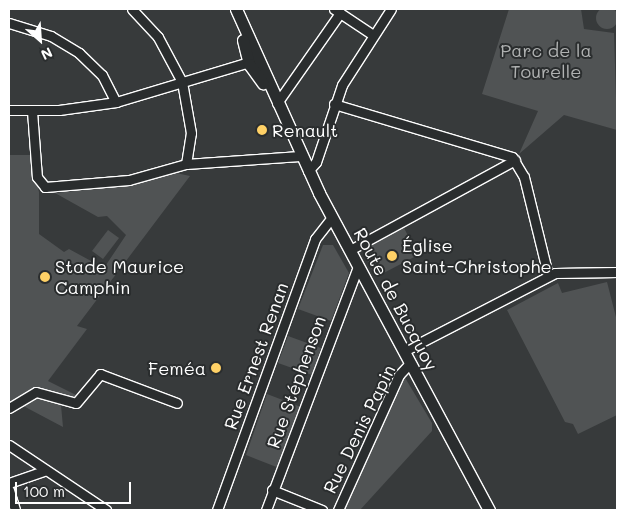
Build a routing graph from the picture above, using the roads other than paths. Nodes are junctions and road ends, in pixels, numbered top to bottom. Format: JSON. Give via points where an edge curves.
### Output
{"nodes":[{"id":1,"x":132,"y":9,"type":"edge"},
{"id":2,"x":236,"y":9,"type":"edge"},
{"id":3,"x":391,"y":9,"type":"edge"},
{"id":4,"x":337,"y":11,"type":"edge"},
{"id":5,"x":9,"y":24,"type":"edge"},
{"id":6,"x":373,"y":35,"type":"junction"},
{"id":7,"x":253,"y":61,"type":"junction"},
{"id":8,"x":182,"y":82,"type":"junction"},
{"id":9,"x":116,"y":102,"type":"junction"},
{"id":10,"x":277,"y":103,"type":"junction"},
{"id":11,"x":334,"y":104,"type":"junction"},
{"id":12,"x":9,"y":110,"type":"edge"},
{"id":13,"x":32,"y":111,"type":"junction"},
{"id":14,"x":300,"y":156,"type":"junction"},
{"id":15,"x":515,"y":160,"type":"junction"},
{"id":16,"x":186,"y":164,"type":"junction"},
{"id":17,"x":308,"y":171,"type":"junction"},
{"id":18,"x":332,"y":217,"type":"junction"},
{"id":19,"x":350,"y":250,"type":"junction"},
{"id":20,"x":358,"y":266,"type":"junction"},
{"id":21,"x":617,"y":272,"type":"edge"},
{"id":22,"x":548,"y":275,"type":"junction"},
{"id":23,"x":404,"y":351,"type":"junction"},
{"id":24,"x":410,"y":363,"type":"junction"},
{"id":25,"x":177,"y":403,"type":"dead end"},
{"id":26,"x":9,"y":408,"type":"edge"},
{"id":27,"x":9,"y":445,"type":"edge"},
{"id":28,"x":46,"y":470,"type":"junction"},
{"id":29,"x":9,"y":482,"type":"edge"},
{"id":30,"x":9,"y":490,"type":"edge"},
{"id":31,"x":272,"y":490,"type":"junction"},
{"id":32,"x":14,"y":510,"type":"edge"},
{"id":33,"x":106,"y":510,"type":"edge"},
{"id":34,"x":217,"y":510,"type":"edge"},
{"id":35,"x":266,"y":510,"type":"edge"},
{"id":36,"x":322,"y":510,"type":"edge"},
{"id":37,"x":338,"y":510,"type":"edge"},
{"id":38,"x":489,"y":510,"type":"edge"}],
"edges":[{"from":1,"to":8,"type":"street","via":[[158,37]]},
{"from":2,"to":7,"type":"main road","name":"Route de Bucquoy"},
{"from":3,"to":6,"type":"street"},
{"from":4,"to":6,"type":"street"},
{"from":4,"to":10,"type":"street"},
{"from":5,"to":9,"type":"street","via":[[51,36],[79,53],[102,75]]},
{"from":6,"to":11,"type":"street"},
{"from":7,"to":8,"type":"street"},
{"from":7,"to":10,"type":"main road","name":"Route de Bucquoy"},
{"from":7,"to":10,"type":"main road","name":"Route de Bucquoy","via":[[266,78]]},
{"from":8,"to":9,"type":"street"},
{"from":8,"to":16,"type":"street","via":[[191,133]]},
{"from":9,"to":13,"type":"street"},
{"from":10,"to":14,"type":"main road","name":"Route de Bucquoy"},
{"from":11,"to":15,"type":"street"},
{"from":11,"to":17,"type":"street","via":[[316,162]]},
{"from":12,"to":13,"type":"street"},
{"from":13,"to":16,"type":"street","via":[[36,176],[45,187],[129,180]]},
{"from":14,"to":16,"type":"street"},
{"from":14,"to":17,"type":"main road","name":"Route de Bucquoy"},
{"from":15,"to":19,"type":"street"},
{"from":15,"to":22,"type":"street"},
{"from":17,"to":18,"type":"main road","name":"Route de Bucquoy"},
{"from":18,"to":19,"type":"main road","name":"Route de Bucquoy"},
{"from":18,"to":34,"type":"street","name":"Rue Ernest Renan","via":[[315,239]]},
{"from":19,"to":20,"type":"main road","name":"Route de Bucquoy"},
{"from":20,"to":23,"type":"main road","name":"Route de Bucquoy"},
{"from":20,"to":31,"type":"street","name":"Rue Stéphenson"},
{"from":21,"to":22,"type":"street"},
{"from":22,"to":23,"type":"street"},
{"from":23,"to":24,"type":"main road","name":"Route de Bucquoy"},
{"from":24,"to":37,"type":"street","name":"Rue Denis Papin","via":[[399,375]]},
{"from":24,"to":38,"type":"main road","name":"Route de Bucquoy"},
{"from":25,"to":26,"type":"street","via":[[100,374],[76,403],[36,392]]},
{"from":27,"to":28,"type":"street"},
{"from":28,"to":29,"type":"street"},
{"from":28,"to":33,"type":"street"},
{"from":30,"to":32,"type":"street"},
{"from":31,"to":35,"type":"street","name":"Rue Stéphenson"},
{"from":31,"to":36,"type":"street"}]}
